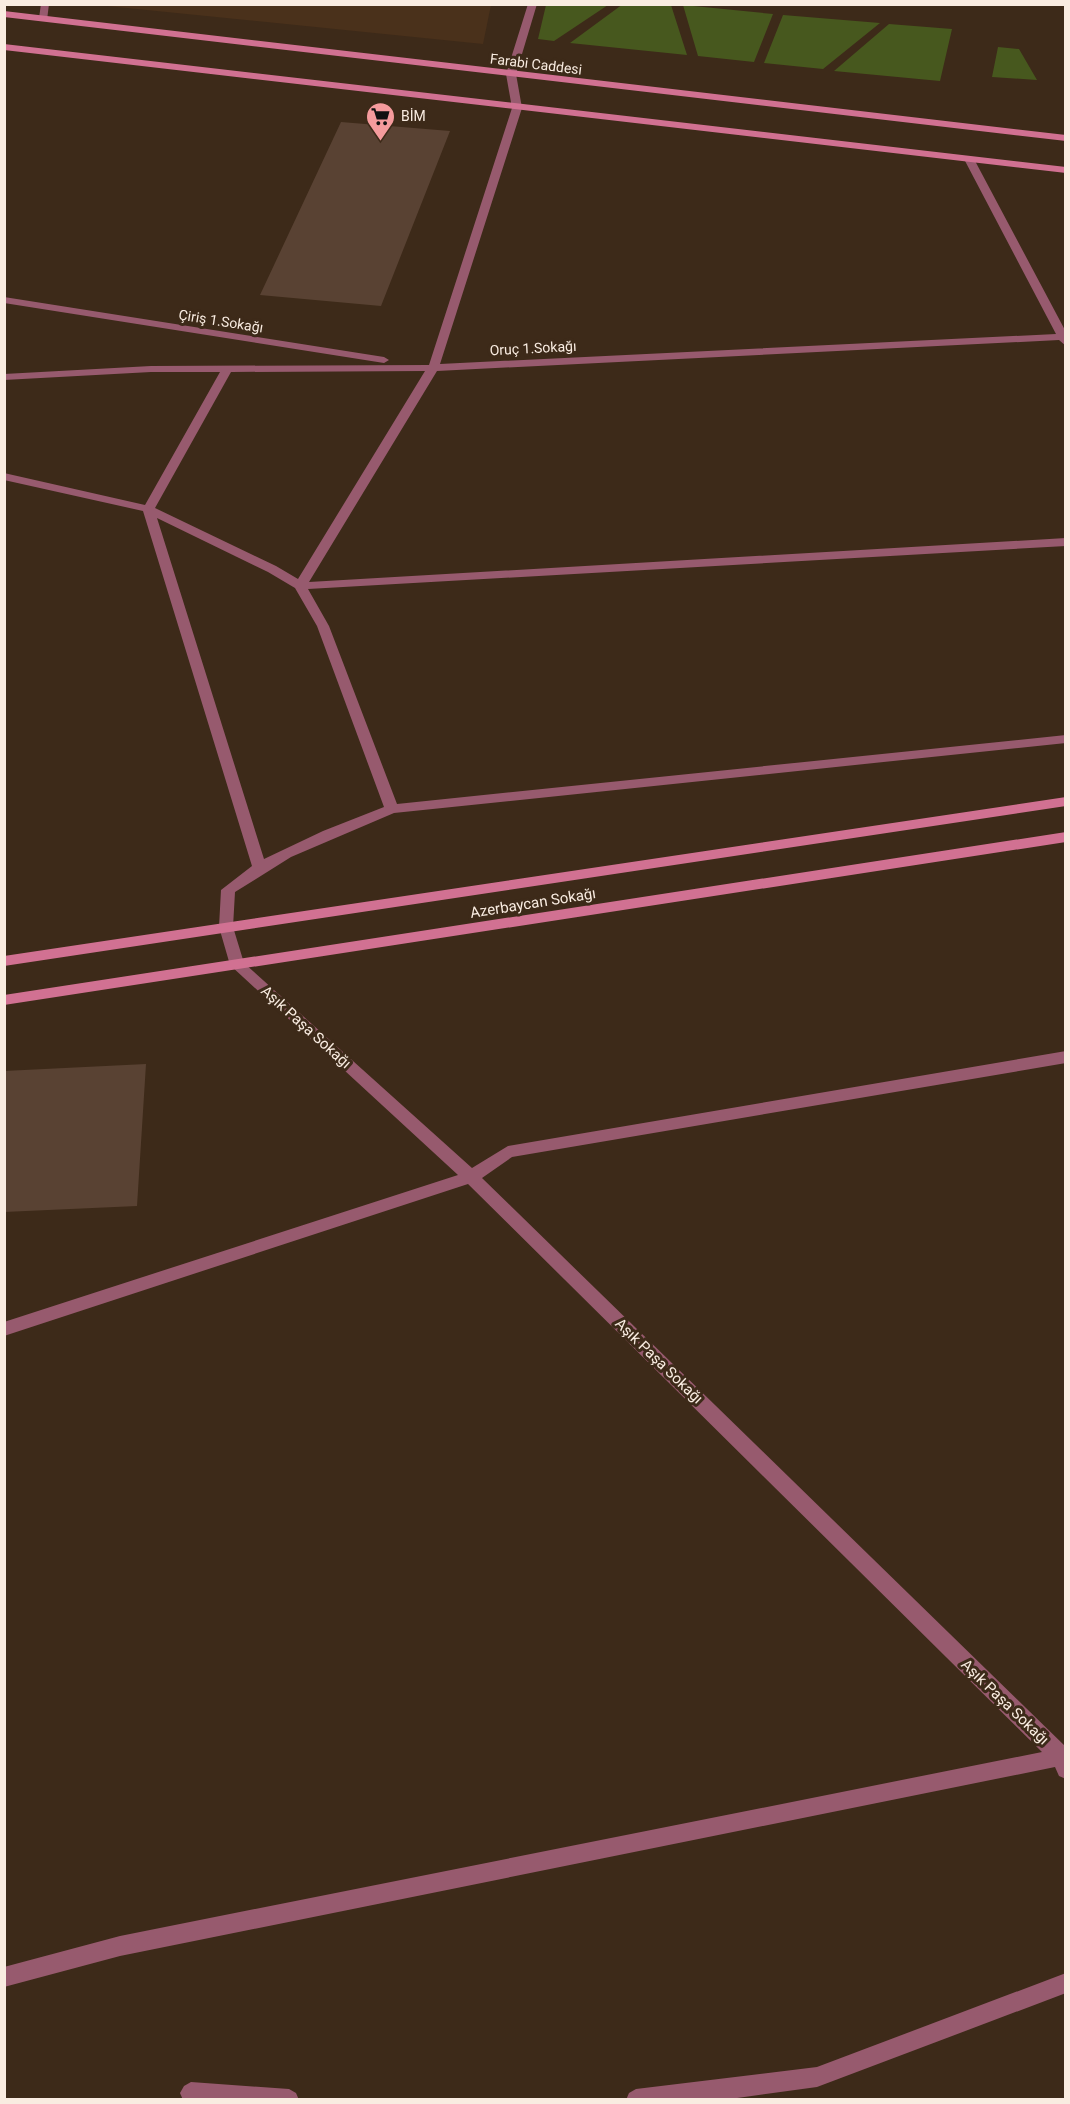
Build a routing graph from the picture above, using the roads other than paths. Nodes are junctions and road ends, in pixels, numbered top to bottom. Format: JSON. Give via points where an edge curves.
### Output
{"nodes":[{"id":1,"x":45,"y":4,"type":"edge"},
{"id":2,"x":534,"y":4,"type":"edge"},
{"id":3,"x":4,"y":14,"type":"edge"},
{"id":4,"x":44,"y":18,"type":"junction"},
{"id":5,"x":4,"y":47,"type":"edge"},
{"id":6,"x":511,"y":74,"type":"junction"},
{"id":7,"x":517,"y":108,"type":"junction"},
{"id":8,"x":1065,"y":138,"type":"edge"},
{"id":9,"x":969,"y":159,"type":"junction"},
{"id":10,"x":1065,"y":170,"type":"edge"},
{"id":11,"x":4,"y":300,"type":"edge"},
{"id":12,"x":1064,"y":340,"type":"edge"},
{"id":13,"x":433,"y":368,"type":"junction"},
{"id":14,"x":227,"y":369,"type":"junction"},
{"id":15,"x":4,"y":376,"type":"edge"},
{"id":16,"x":4,"y":476,"type":"edge"},
{"id":17,"x":148,"y":509,"type":"junction"},
{"id":18,"x":1065,"y":542,"type":"edge"},
{"id":19,"x":300,"y":586,"type":"junction"},
{"id":20,"x":1065,"y":739,"type":"edge"},
{"id":21,"x":1065,"y":801,"type":"edge"},
{"id":22,"x":392,"y":809,"type":"junction"},
{"id":23,"x":1065,"y":837,"type":"edge"},
{"id":24,"x":259,"y":866,"type":"junction"},
{"id":25,"x":226,"y":927,"type":"junction"},
{"id":26,"x":4,"y":961,"type":"edge"},
{"id":27,"x":237,"y":965,"type":"junction"},
{"id":28,"x":4,"y":1000,"type":"edge"},
{"id":29,"x":1065,"y":1057,"type":"edge"},
{"id":30,"x":471,"y":1177,"type":"junction"},
{"id":31,"x":4,"y":1329,"type":"edge"},
{"id":32,"x":1064,"y":1761,"type":"edge"},
{"id":33,"x":4,"y":1977,"type":"edge"},
{"id":34,"x":1065,"y":1983,"type":"edge"},
{"id":35,"x":191,"y":2093,"type":"dead end"},
{"id":36,"x":289,"y":2100,"type":"edge"},
{"id":37,"x":636,"y":2100,"type":"edge"}],
"edges":[{"from":1,"to":4,"type":"street"},
{"from":2,"to":6,"type":"street"},
{"from":3,"to":4,"type":"street","name":"Farabi Caddesi"},
{"from":4,"to":6,"type":"street","name":"Farabi Caddesi"},
{"from":5,"to":7,"type":"street"},
{"from":6,"to":7,"type":"street"},
{"from":6,"to":8,"type":"street","name":"Farabi Caddesi"},
{"from":7,"to":9,"type":"street"},
{"from":7,"to":13,"type":"street"},
{"from":9,"to":10,"type":"street"},
{"from":9,"to":12,"type":"street"},
{"from":11,"to":13,"type":"street","name":"Çiriş 1.Sokağı"},
{"from":12,"to":13,"type":"street","name":"Oruç 1.Sokağı"},
{"from":13,"to":14,"type":"street","name":"Oruç 1.Sokağı"},
{"from":13,"to":19,"type":"street"},
{"from":14,"to":15,"type":"street","name":"Oruç 1.Sokağı"},
{"from":14,"to":17,"type":"street"},
{"from":16,"to":17,"type":"street"},
{"from":17,"to":19,"type":"street"},
{"from":17,"to":24,"type":"street"},
{"from":18,"to":19,"type":"street"},
{"from":19,"to":22,"type":"street","via":[[323,626]]},
{"from":20,"to":22,"type":"street"},
{"from":21,"to":25,"type":"street","name":"Azerbaycan Sokağı"},
{"from":22,"to":24,"type":"street"},
{"from":23,"to":27,"type":"street","name":"Azerbaycan Sokağı"},
{"from":24,"to":25,"type":"street","via":[[228,890]]},
{"from":25,"to":26,"type":"street","name":"Azerbaycan Sokağı"},
{"from":25,"to":27,"type":"street"},
{"from":27,"to":28,"type":"street","name":"Azerbaycan Sokağı"},
{"from":27,"to":30,"type":"street","name":"Aşık Paşa Sokağı"},
{"from":29,"to":30,"type":"street","via":[[508,1152]]},
{"from":30,"to":31,"type":"street"},
{"from":30,"to":32,"type":"street","name":"Aşık Paşa Sokağı"},
{"from":32,"to":33,"type":"street","via":[[120,1946]]},
{"from":34,"to":37,"type":"street","via":[[817,2077]]},
{"from":35,"to":36,"type":"street"}]}
